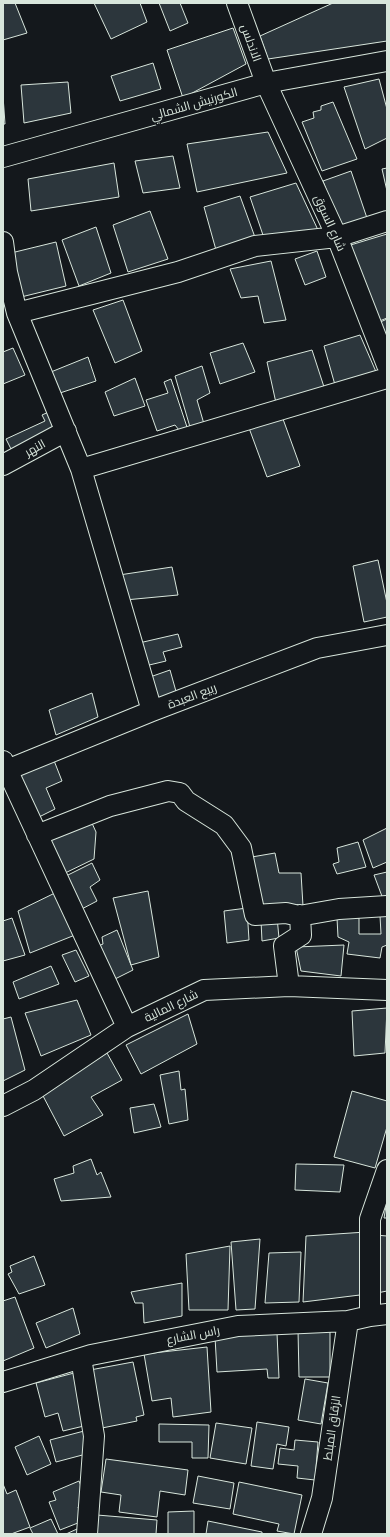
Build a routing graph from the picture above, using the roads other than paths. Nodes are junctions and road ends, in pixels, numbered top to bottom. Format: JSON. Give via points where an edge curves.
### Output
{"nodes":[{"id":1,"x":237,"y":3,"type":"edge"},
{"id":2,"x":387,"y":61,"type":"edge"},
{"id":3,"x":266,"y":83,"type":"junction"},
{"id":4,"x":3,"y":157,"type":"edge"},
{"id":5,"x":387,"y":221,"type":"edge"},
{"id":6,"x":337,"y":237,"type":"junction"},
{"id":7,"x":3,"y":242,"type":"edge"},
{"id":8,"x":5,"y":272,"type":"edge"},
{"id":9,"x":17,"y":313,"type":"junction"},
{"id":10,"x":387,"y":365,"type":"edge"},
{"id":11,"x":387,"y":378,"type":"edge"},
{"id":12,"x":66,"y":431,"type":"junction"},
{"id":13,"x":3,"y":466,"type":"edge"},
{"id":14,"x":81,"y":469,"type":"junction"},
{"id":15,"x":387,"y":635,"type":"edge"},
{"id":16,"x":152,"y":711,"type":"junction"},
{"id":17,"x":4,"y":768,"type":"edge"},
{"id":18,"x":37,"y":835,"type":"junction"},
{"id":19,"x":387,"y":906,"type":"edge"},
{"id":20,"x":300,"y":915,"type":"junction"},
{"id":21,"x":289,"y":986,"type":"junction"},
{"id":22,"x":387,"y":990,"type":"edge"},
{"id":23,"x":127,"y":1027,"type":"junction"},
{"id":24,"x":3,"y":1106,"type":"edge"},
{"id":25,"x":387,"y":1170,"type":"edge"},
{"id":26,"x":378,"y":1315,"type":"edge"},
{"id":27,"x":348,"y":1321,"type":"junction"},
{"id":28,"x":81,"y":1358,"type":"junction"},
{"id":29,"x":3,"y":1382,"type":"edge"},
{"id":30,"x":87,"y":1534,"type":"edge"},
{"id":31,"x":311,"y":1534,"type":"edge"}],
"edges":[{"from":1,"to":3,"type":"street","name":"الاندلس"},
{"from":2,"to":3,"type":"street","name":"الكورنيش الشمالي"},
{"from":3,"to":4,"type":"street","name":"الكورنيش الشمالي"},
{"from":3,"to":6,"type":"street","name":"شارع السوق"},
{"from":5,"to":6,"type":"street"},
{"from":6,"to":9,"type":"street","via":[[255,246],[178,272]]},
{"from":6,"to":10,"type":"street","name":"شارع السوق"},
{"from":7,"to":8,"type":"street"},
{"from":8,"to":9,"type":"street"},
{"from":9,"to":12,"type":"street"},
{"from":11,"to":14,"type":"street"},
{"from":12,"to":13,"type":"street","name":"النهر"},
{"from":12,"to":14,"type":"street"},
{"from":14,"to":16,"type":"street"},
{"from":15,"to":16,"type":"street","name":"ربيع العبدة","via":[[317,648]]},
{"from":16,"to":17,"type":"street","name":"ربيع العبدة"},
{"from":17,"to":18,"type":"street"},
{"from":18,"to":20,"type":"street","via":[[110,806],[168,791],[180,793],[186,801],[224,825],[241,848],[255,915]]},
{"from":18,"to":23,"type":"street"},
{"from":19,"to":20,"type":"street","via":[[340,908]]},
{"from":20,"to":21,"type":"street","via":[[301,935],[284,946]]},
{"from":21,"to":22,"type":"street","name":"شارع المالية"},
{"from":21,"to":23,"type":"street","name":"شارع المالية","via":[[204,990]]},
{"from":23,"to":24,"type":"street","name":"شارع المالية","via":[[34,1090]]},
{"from":25,"to":26,"type":"street","via":[[370,1219]]},
{"from":26,"to":27,"type":"street","name":"راس الشارع"},
{"from":27,"to":28,"type":"street","name":"راس الشارع","via":[[238,1326]]},
{"from":27,"to":31,"type":"street","name":"الزقاق المبلط","via":[[322,1498]]},
{"from":28,"to":29,"type":"street","name":"راس الشارع"},
{"from":28,"to":30,"type":"street","via":[[94,1436]]}]}
